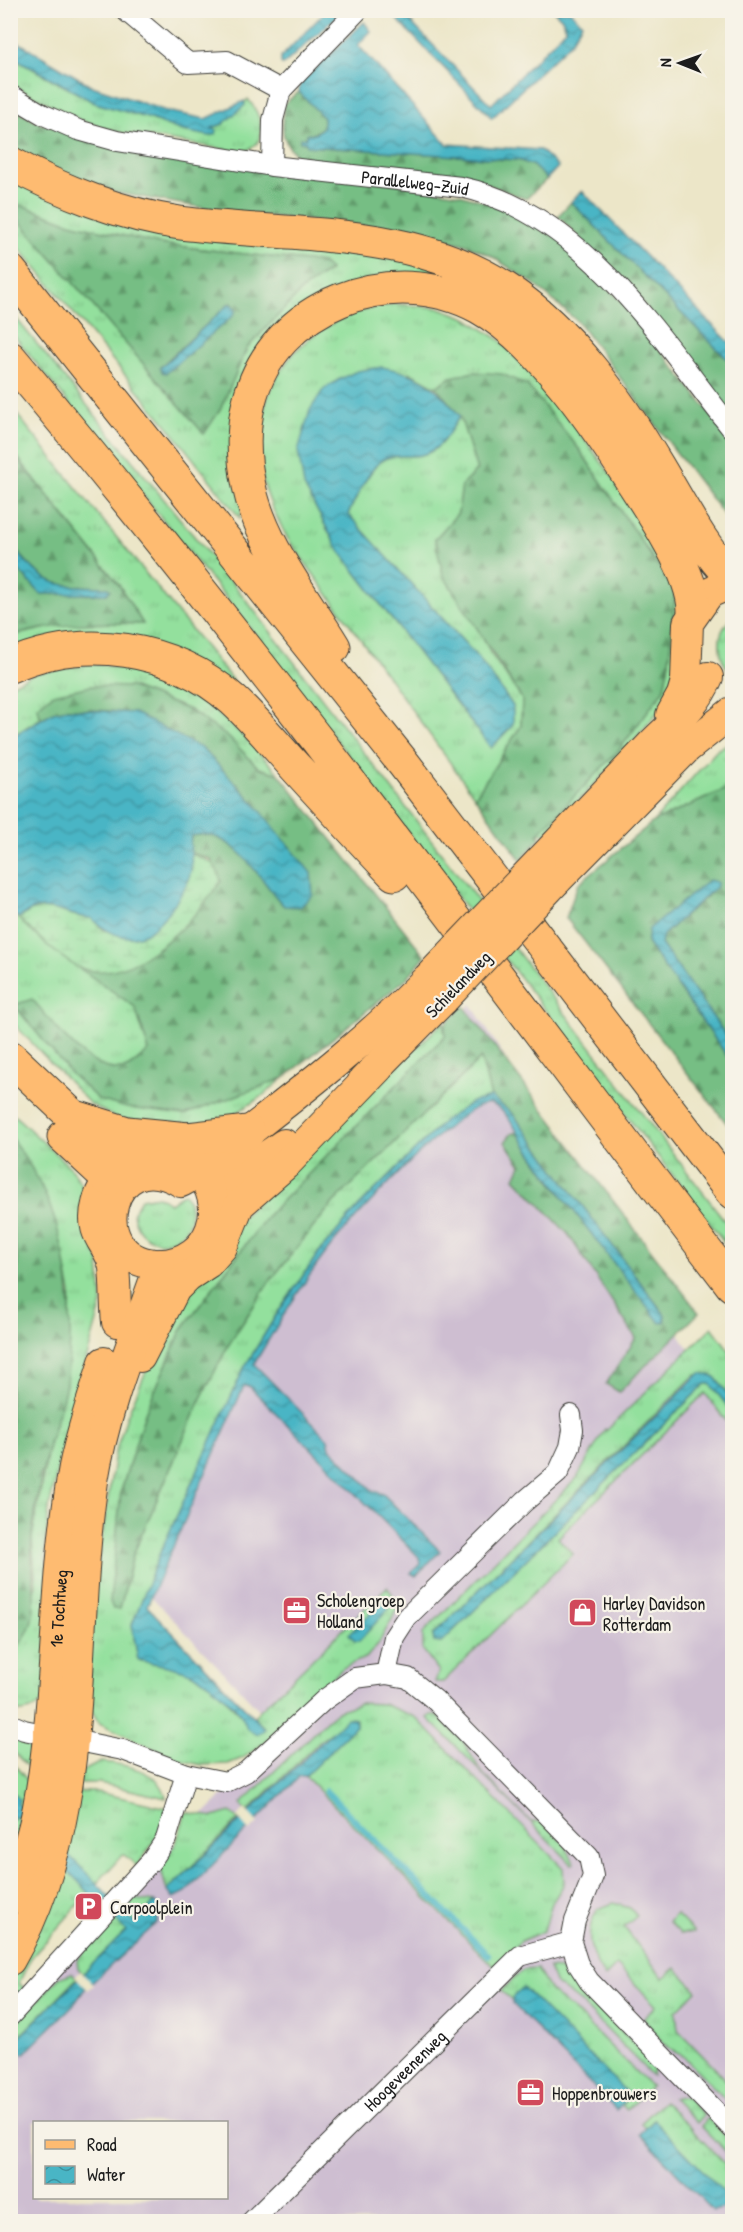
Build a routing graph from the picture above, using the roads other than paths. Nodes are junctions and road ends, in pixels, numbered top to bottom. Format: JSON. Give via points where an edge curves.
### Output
{"nodes":[{"id":1,"x":125,"y":10,"type":"edge"},
{"id":2,"x":358,"y":10,"type":"edge"},
{"id":3,"x":281,"y":90,"type":"junction"},
{"id":4,"x":10,"y":95,"type":"edge"},
{"id":5,"x":10,"y":163,"type":"edge"},
{"id":6,"x":272,"y":166,"type":"junction"},
{"id":7,"x":10,"y":271,"type":"edge"},
{"id":8,"x":10,"y":358,"type":"edge"},
{"id":9,"x":622,"y":411,"type":"junction"},
{"id":10,"x":732,"y":429,"type":"edge"},
{"id":11,"x":732,"y":543,"type":"edge"},
{"id":12,"x":718,"y":596,"type":"edge"},
{"id":13,"x":10,"y":666,"type":"edge"},
{"id":14,"x":720,"y":691,"type":"edge"},
{"id":15,"x":732,"y":731,"type":"edge"},
{"id":16,"x":687,"y":748,"type":"junction"},
{"id":17,"x":404,"y":764,"type":"junction"},
{"id":18,"x":548,"y":871,"type":"junction"},
{"id":19,"x":436,"y":988,"type":"junction"},
{"id":20,"x":540,"y":1035,"type":"junction"},
{"id":21,"x":10,"y":1057,"type":"edge"},
{"id":22,"x":379,"y":1067,"type":"junction"},
{"id":23,"x":10,"y":1088,"type":"edge"},
{"id":24,"x":65,"y":1124,"type":"junction"},
{"id":25,"x":248,"y":1132,"type":"junction"},
{"id":26,"x":188,"y":1173,"type":"junction"},
{"id":27,"x":114,"y":1182,"type":"junction"},
{"id":28,"x":732,"y":1192,"type":"edge"},
{"id":29,"x":213,"y":1200,"type":"junction"},
{"id":30,"x":121,"y":1256,"type":"junction"},
{"id":31,"x":160,"y":1264,"type":"junction"},
{"id":32,"x":732,"y":1285,"type":"edge"},
{"id":33,"x":112,"y":1406,"type":"junction"},
{"id":34,"x":571,"y":1415,"type":"dead end"},
{"id":35,"x":387,"y":1674,"type":"junction"},
{"id":36,"x":10,"y":1724,"type":"edge"},
{"id":37,"x":61,"y":1738,"type":"junction"},
{"id":38,"x":186,"y":1774,"type":"junction"},
{"id":39,"x":10,"y":1899,"type":"edge"},
{"id":40,"x":571,"y":1942,"type":"junction"},
{"id":41,"x":10,"y":1960,"type":"edge"},
{"id":42,"x":10,"y":2016,"type":"edge"},
{"id":43,"x":732,"y":2128,"type":"edge"},
{"id":44,"x":251,"y":2222,"type":"edge"}],
"edges":[{"from":1,"to":3,"type":"street","via":[[188,63],[227,61]]},
{"from":2,"to":3,"type":"street"},
{"from":3,"to":6,"type":"street","via":[[273,120]]},
{"from":4,"to":6,"type":"street","name":"Parallelweg-Zuid","via":[[69,126],[117,141]]},
{"from":5,"to":9,"type":"highway","via":[[43,181],[120,209],[178,222],[377,242],[404,247],[485,275],[537,312],[568,343]]},
{"from":6,"to":10,"type":"street","name":"Parallelweg-Zuid","via":[[461,187],[486,192],[530,211],[564,235],[626,295]]},
{"from":7,"to":17,"type":"highway"},
{"from":8,"to":20,"type":"highway","via":[[87,448],[285,700]]},
{"from":9,"to":11,"type":"highway"},
{"from":9,"to":12,"type":"highway","via":[[712,553]]},
{"from":12,"to":14,"type":"main road","via":[[685,636]]},
{"from":12,"to":17,"type":"highway","via":[[694,598],[662,531],[616,456],[546,365],[514,331],[478,307],[444,293],[390,287],[338,300],[290,332],[265,362],[249,400],[244,444],[251,496],[269,540]]},
{"from":13,"to":20,"type":"highway","via":[[61,650],[120,649],[154,656],[211,684],[275,745]]},
{"from":14,"to":16,"type":"main road","name":"Schielandweg"},
{"from":14,"to":18,"type":"main road","name":"Schielandweg","via":[[697,700],[653,743]]},
{"from":15,"to":16,"type":"main road"},
{"from":16,"to":18,"type":"main road","name":"Schielandweg"},
{"from":17,"to":28,"type":"highway"},
{"from":18,"to":19,"type":"main road","name":"Schielandweg","bridge":true},
{"from":19,"to":22,"type":"main road","name":"Schielandweg"},
{"from":19,"to":25,"type":"main road","name":"Schielandweg"},
{"from":20,"to":32,"type":"highway"},
{"from":21,"to":24,"type":"highway"},
{"from":22,"to":29,"type":"main road","name":"Schielandweg","via":[[325,1114],[235,1178]]},
{"from":22,"to":33,"type":"main road","via":[[292,1158],[239,1205],[216,1257],[176,1289]]},
{"from":23,"to":24,"type":"highway"},
{"from":24,"to":25,"type":"highway","via":[[188,1139]]},
{"from":24,"to":27,"type":"highway","via":[[103,1144]]},
{"from":24,"to":27,"type":"highway","via":[[79,1167],[89,1176]]},
{"from":25,"to":26,"type":"main road","name":"Schielandweg","via":[[225,1156]]},
{"from":26,"to":27,"type":"main road","via":[[159,1156]]},
{"from":26,"to":29,"type":"main road"},
{"from":27,"to":30,"type":"main road","via":[[96,1206],[96,1228],[104,1249]]},
{"from":29,"to":31,"type":"main road","via":[[213,1221],[199,1249],[181,1260]]},
{"from":30,"to":31,"type":"main road"},
{"from":30,"to":37,"type":"main road","name":"1e Tochtweg","via":[[131,1267],[74,1466],[65,1534]]},
{"from":31,"to":33,"type":"main road","name":"1e Tochtweg"},
{"from":33,"to":37,"type":"main road","name":"1e Tochtweg","via":[[93,1479]]},
{"from":34,"to":35,"type":"street","via":[[570,1447],[558,1473],[406,1617],[394,1638]]},
{"from":35,"to":38,"type":"street","via":[[355,1678],[324,1700],[246,1772],[226,1782]]},
{"from":35,"to":40,"type":"street","via":[[408,1678],[439,1703],[589,1857],[593,1876]]},
{"from":36,"to":37,"type":"street"},
{"from":37,"to":38,"type":"street","via":[[123,1750]]},
{"from":37,"to":39,"type":"main road","name":"1e Tochtweg"},
{"from":37,"to":41,"type":"main road","name":"1e Tochtweg","via":[[69,1787],[56,1846],[32,1915]]},
{"from":38,"to":42,"type":"street","via":[[166,1839],[152,1860]]},
{"from":40,"to":43,"type":"street","via":[[589,1981]]},
{"from":40,"to":44,"type":"street","name":"Hoogeveenenweg","via":[[520,1956]]}]}
